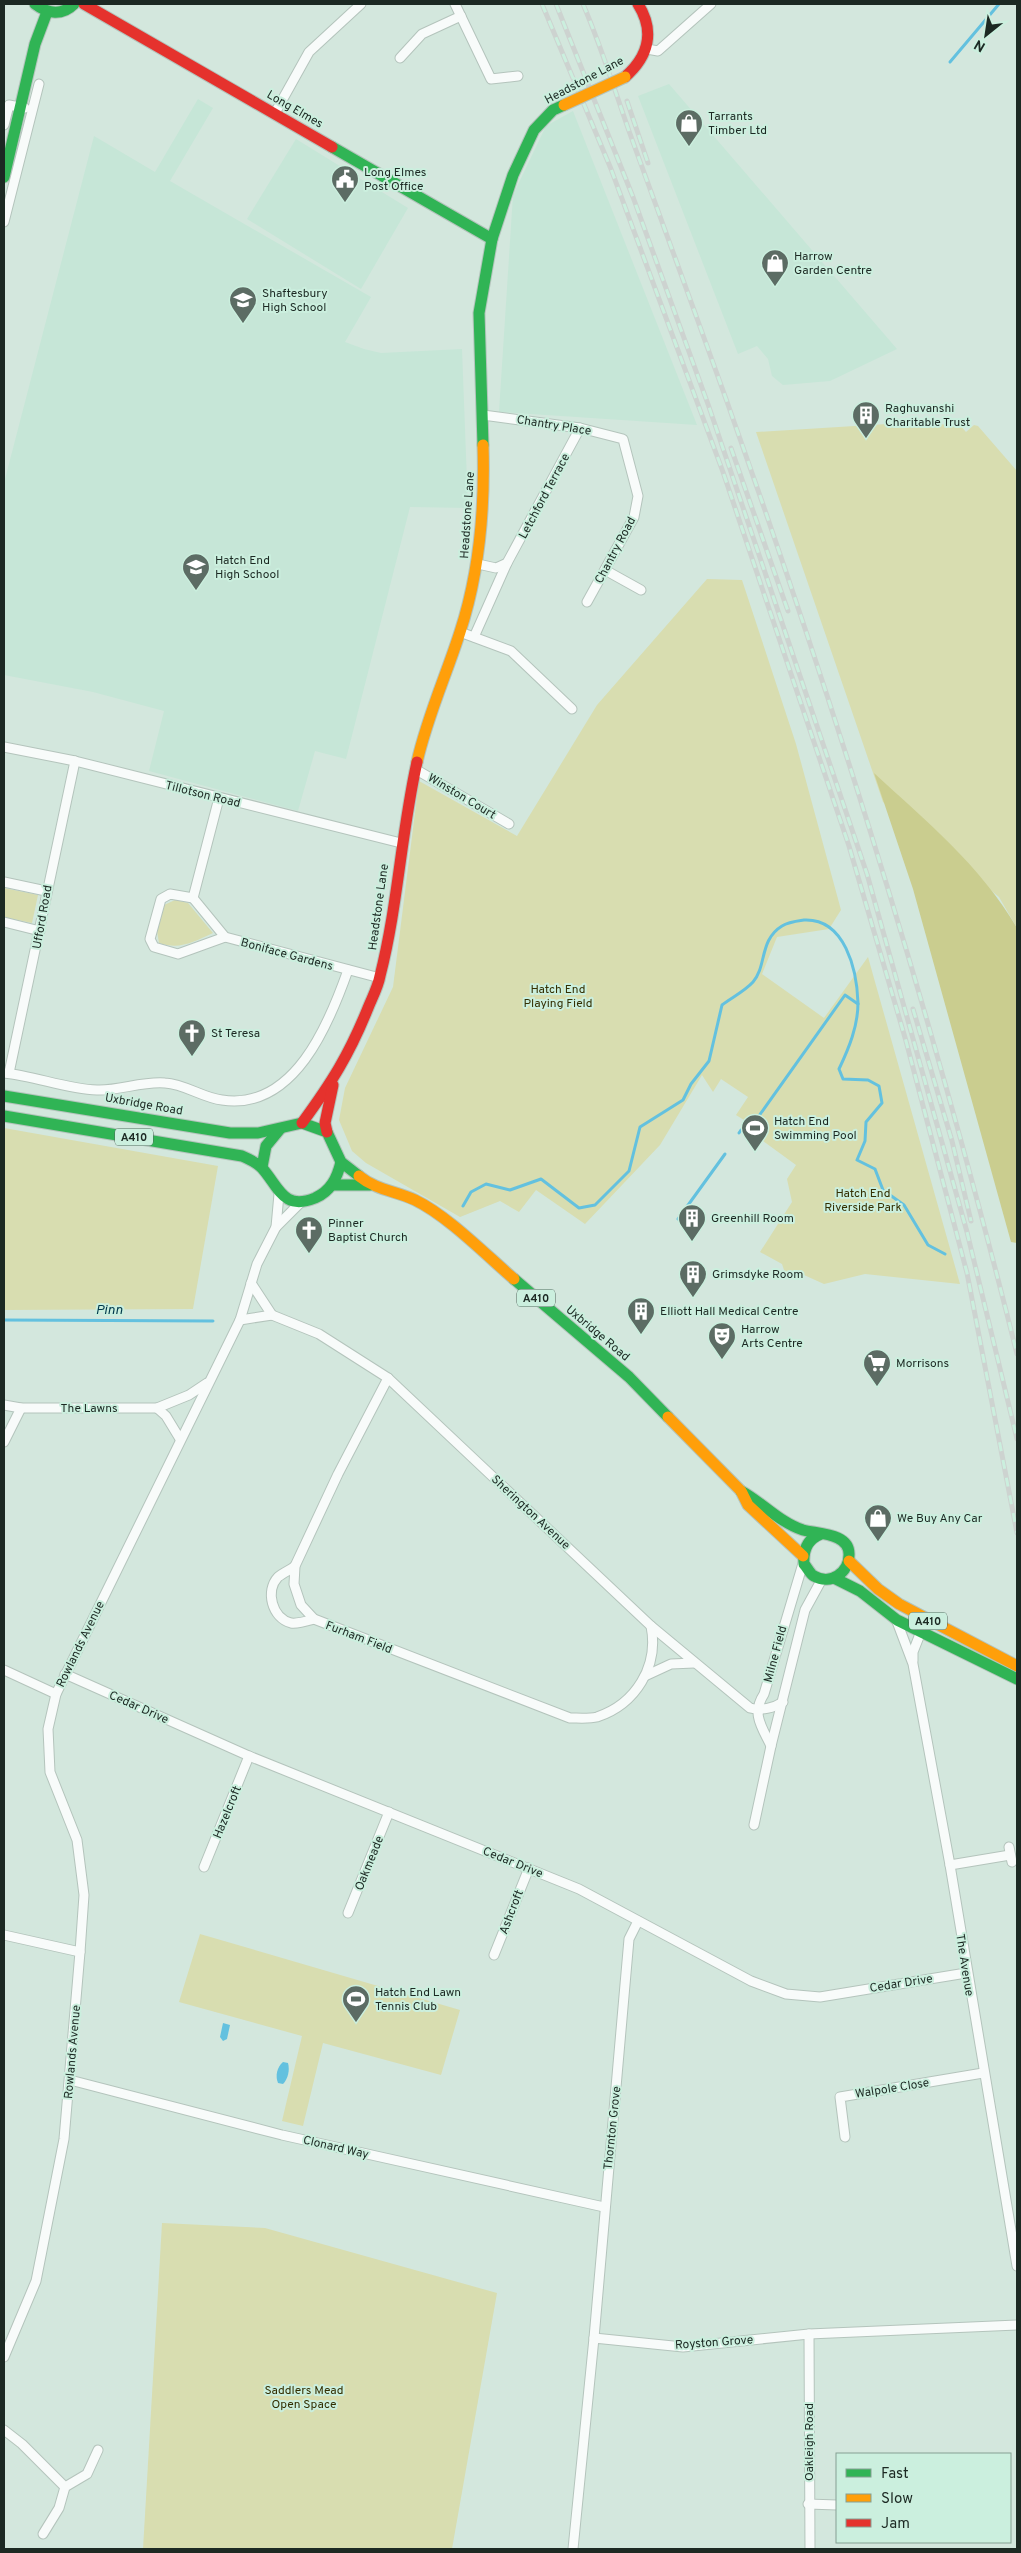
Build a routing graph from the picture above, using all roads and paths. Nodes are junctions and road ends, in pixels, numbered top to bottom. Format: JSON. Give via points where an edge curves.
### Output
{"nodes":[{"id":1,"x":35,"y":4,"type":"edge"},
{"id":2,"x":74,"y":4,"type":"edge"},
{"id":3,"x":84,"y":4,"type":"edge"},
{"id":4,"x":361,"y":4,"type":"edge"},
{"id":5,"x":456,"y":4,"type":"edge"},
{"id":6,"x":638,"y":4,"type":"edge"},
{"id":7,"x":711,"y":4,"type":"edge"},
{"id":8,"x":47,"y":12,"type":"junction"},
{"id":9,"x":461,"y":16,"type":"junction"},
{"id":10,"x":647,"y":49,"type":"junction"},
{"id":11,"x":400,"y":58,"type":"dead end"},
{"id":12,"x":518,"y":76,"type":"dead end"},
{"id":13,"x":39,"y":84,"type":"dead end"},
{"id":14,"x":27,"y":108,"type":"junction"},
{"id":15,"x":275,"y":113,"type":"junction"},
{"id":16,"x":4,"y":125,"type":"edge"},
{"id":17,"x":4,"y":177,"type":"edge"},
{"id":18,"x":4,"y":222,"type":"edge"},
{"id":19,"x":492,"y":239,"type":"junction"},
{"id":20,"x":484,"y":415,"type":"junction"},
{"id":21,"x":580,"y":428,"type":"junction"},
{"id":22,"x":623,"y":439,"type":"joint"},
{"id":23,"x":478,"y":564,"type":"junction"},
{"id":24,"x":507,"y":564,"type":"junction"},
{"id":25,"x":604,"y":570,"type":"junction"},
{"id":26,"x":641,"y":590,"type":"dead end"},
{"id":27,"x":587,"y":602,"type":"dead end"},
{"id":28,"x":460,"y":632,"type":"junction"},
{"id":29,"x":474,"y":636,"type":"junction"},
{"id":30,"x":572,"y":709,"type":"dead end"},
{"id":31,"x":4,"y":747,"type":"edge"},
{"id":32,"x":75,"y":761,"type":"junction"},
{"id":33,"x":415,"y":768,"type":"junction"},
{"id":34,"x":219,"y":798,"type":"junction"},
{"id":35,"x":509,"y":824,"type":"dead end"},
{"id":36,"x":401,"y":844,"type":"junction"},
{"id":37,"x":4,"y":882,"type":"edge"},
{"id":38,"x":46,"y":891,"type":"junction"},
{"id":39,"x":193,"y":898,"type":"junction"},
{"id":40,"x":4,"y":922,"type":"edge"},
{"id":41,"x":40,"y":931,"type":"junction"},
{"id":42,"x":226,"y":937,"type":"junction"},
{"id":43,"x":348,"y":970,"type":"junction"},
{"id":44,"x":380,"y":978,"type":"junction"},
{"id":45,"x":6,"y":1073,"type":"edge"},
{"id":46,"x":334,"y":1080,"type":"junction"},
{"id":47,"x":4,"y":1096,"type":"edge"},
{"id":48,"x":4,"y":1116,"type":"edge"},
{"id":49,"x":302,"y":1123,"type":"junction"},
{"id":50,"x":280,"y":1129,"type":"junction"},
{"id":51,"x":327,"y":1132,"type":"junction"},
{"id":52,"x":341,"y":1162,"type":"junction"},
{"id":53,"x":262,"y":1167,"type":"junction"},
{"id":54,"x":333,"y":1185,"type":"junction"},
{"id":55,"x":370,"y":1185,"type":"junction"},
{"id":56,"x":279,"y":1194,"type":"junction"},
{"id":57,"x":301,"y":1202,"type":"junction"},
{"id":58,"x":276,"y":1227,"type":"junction"},
{"id":59,"x":250,"y":1283,"type":"junction"},
{"id":60,"x":272,"y":1315,"type":"junction"},
{"id":61,"x":240,"y":1320,"type":"junction"},
{"id":62,"x":388,"y":1378,"type":"junction"},
{"id":63,"x":209,"y":1382,"type":"junction"},
{"id":64,"x":4,"y":1405,"type":"edge"},
{"id":65,"x":21,"y":1408,"type":"junction"},
{"id":66,"x":156,"y":1408,"type":"junction"},
{"id":67,"x":180,"y":1439,"type":"junction"},
{"id":68,"x":4,"y":1442,"type":"edge"},
{"id":69,"x":741,"y":1491,"type":"junction"},
{"id":70,"x":821,"y":1534,"type":"junction"},
{"id":71,"x":804,"y":1558,"type":"junction"},
{"id":72,"x":849,"y":1561,"type":"junction"},
{"id":73,"x":295,"y":1566,"type":"junction"},
{"id":74,"x":834,"y":1578,"type":"junction"},
{"id":75,"x":822,"y":1579,"type":"junction"},
{"id":76,"x":923,"y":1618,"type":"junction"},
{"id":77,"x":314,"y":1619,"type":"junction"},
{"id":78,"x":896,"y":1619,"type":"junction"},
{"id":79,"x":651,"y":1626,"type":"junction"},
{"id":80,"x":922,"y":1632,"type":"junction"},
{"id":81,"x":694,"y":1664,"type":"junction"},
{"id":82,"x":913,"y":1664,"type":"junction"},
{"id":83,"x":1017,"y":1666,"type":"edge"},
{"id":84,"x":4,"y":1670,"type":"edge"},
{"id":85,"x":65,"y":1674,"type":"junction"},
{"id":86,"x":645,"y":1676,"type":"junction"},
{"id":87,"x":1017,"y":1679,"type":"edge"},
{"id":88,"x":56,"y":1694,"type":"junction"},
{"id":89,"x":783,"y":1702,"type":"junction"},
{"id":90,"x":757,"y":1709,"type":"junction"},
{"id":91,"x":770,"y":1746,"type":"junction"},
{"id":92,"x":249,"y":1756,"type":"junction"},
{"id":93,"x":389,"y":1812,"type":"junction"},
{"id":94,"x":754,"y":1825,"type":"dead end"},
{"id":95,"x":1011,"y":1855,"type":"dead end"},
{"id":96,"x":950,"y":1865,"type":"junction"},
{"id":97,"x":204,"y":1867,"type":"dead end"},
{"id":98,"x":529,"y":1868,"type":"junction"},
{"id":99,"x":348,"y":1913,"type":"dead end"},
{"id":100,"x":638,"y":1921,"type":"junction"},
{"id":101,"x":4,"y":1935,"type":"edge"},
{"id":102,"x":80,"y":1952,"type":"junction"},
{"id":103,"x":494,"y":1956,"type":"dead end"},
{"id":104,"x":966,"y":1973,"type":"junction"},
{"id":105,"x":983,"y":2073,"type":"junction"},
{"id":106,"x":70,"y":2080,"type":"junction"},
{"id":107,"x":845,"y":2137,"type":"dead end"},
{"id":108,"x":604,"y":2207,"type":"junction"},
{"id":109,"x":1017,"y":2266,"type":"edge"},
{"id":110,"x":1017,"y":2325,"type":"edge"},
{"id":111,"x":809,"y":2334,"type":"junction"},
{"id":112,"x":594,"y":2338,"type":"junction"},
{"id":113,"x":4,"y":2357,"type":"edge"},
{"id":114,"x":4,"y":2430,"type":"edge"},
{"id":115,"x":98,"y":2450,"type":"dead end"},
{"id":116,"x":65,"y":2487,"type":"junction"},
{"id":117,"x":808,"y":2504,"type":"junction"},
{"id":118,"x":836,"y":2505,"type":"edge"},
{"id":119,"x":43,"y":2534,"type":"dead end"},
{"id":120,"x":573,"y":2549,"type":"edge"},
{"id":121,"x":810,"y":2549,"type":"edge"}],
"edges":[{"from":1,"to":8,"type":"main road"},
{"from":2,"to":8,"type":"main road","via":[[64,12]]},
{"from":3,"to":15,"type":"main road","name":"Long Elmes"},
{"from":4,"to":15,"type":"street","via":[[309,52]]},
{"from":5,"to":9,"type":"street"},
{"from":6,"to":10,"type":"main road","via":[[647,21]]},
{"from":7,"to":10,"type":"street","via":[[658,51]]},
{"from":8,"to":14,"type":"main road","via":[[35,44]]},
{"from":9,"to":11,"type":"street","via":[[422,34]]},
{"from":9,"to":12,"type":"street","via":[[491,79]]},
{"from":10,"to":19,"type":"main road","name":"Headstone Lane","bridge":true,"via":[[641,62],[625,77],[553,110],[534,130],[513,174]]},
{"from":13,"to":14,"type":"street"},
{"from":14,"to":16,"type":"street","via":[[9,105]]},
{"from":14,"to":17,"type":"main road"},
{"from":14,"to":18,"type":"street"},
{"from":15,"to":19,"type":"main road","name":"Long Elmes"},
{"from":19,"to":20,"type":"main road","name":"Headstone Lane","via":[[479,313]]},
{"from":20,"to":21,"type":"street","name":"Chantry Place"},
{"from":20,"to":23,"type":"main road","name":"Headstone Lane","via":[[484,485]]},
{"from":21,"to":22,"type":"street","name":"Chantry Place"},
{"from":21,"to":24,"type":"street","name":"Letchford Terrace"},
{"from":22,"to":25,"type":"street","name":"Chantry Road","via":[[638,496],[634,517]]},
{"from":23,"to":24,"type":"street","via":[[496,568]]},
{"from":23,"to":28,"type":"main road","name":"Headstone Lane"},
{"from":24,"to":29,"type":"street","name":"Letchford Terrace"},
{"from":25,"to":26,"type":"street"},
{"from":25,"to":27,"type":"street","name":"Chantry Road"},
{"from":28,"to":29,"type":"street"},
{"from":28,"to":33,"type":"main road","name":"Headstone Lane","via":[[424,729]]},
{"from":29,"to":30,"type":"street","via":[[511,651]]},
{"from":31,"to":32,"type":"street","name":"Tillotson Road"},
{"from":32,"to":34,"type":"street","name":"Tillotson Road"},
{"from":32,"to":38,"type":"street","name":"Ufford Road"},
{"from":33,"to":35,"type":"street","name":"Winston Court"},
{"from":33,"to":36,"type":"main road","name":"Headstone Lane"},
{"from":34,"to":36,"type":"street","name":"Tillotson Road"},
{"from":34,"to":39,"type":"street"},
{"from":36,"to":44,"type":"main road","name":"Headstone Lane","via":[[392,919]]},
{"from":37,"to":38,"type":"street"},
{"from":38,"to":41,"type":"street","name":"Ufford Road"},
{"from":39,"to":42,"type":"street","name":"Boniface Gardens"},
{"from":39,"to":42,"type":"street","via":[[170,894],[161,899],[150,939],[154,947],[178,954]]},
{"from":40,"to":41,"type":"street"},
{"from":41,"to":45,"type":"street","name":"Ufford Road"},
{"from":42,"to":43,"type":"street","name":"Boniface Gardens"},
{"from":43,"to":44,"type":"street","name":"Boniface Gardens"},
{"from":43,"to":45,"type":"street","via":[[332,1016],[313,1047],[289,1078],[267,1094],[242,1101],[221,1100],[164,1082],[96,1090]]},
{"from":44,"to":46,"type":"main road","name":"Headstone Lane","via":[[352,1048]]},
{"from":46,"to":49,"type":"main road","name":"Headstone Lane"},
{"from":46,"to":51,"type":"main road","name":"Headstone Lane","via":[[325,1123]]},
{"from":47,"to":50,"type":"main road","name":"Uxbridge Road","number":"A410","via":[[230,1133]]},
{"from":48,"to":53,"type":"main road","number":"A410","via":[[242,1156]]},
{"from":49,"to":50,"type":"main road","name":"Uxbridge Road"},
{"from":49,"to":51,"type":"main road"},
{"from":50,"to":53,"type":"main road","via":[[267,1142]]},
{"from":51,"to":52,"type":"main road","name":"Uxbridge Road"},
{"from":52,"to":54,"type":"main road"},
{"from":52,"to":55,"type":"main road","name":"Uxbridge Road","number":"A410"},
{"from":53,"to":56,"type":"main road"},
{"from":54,"to":55,"type":"main road","name":"Uxbridge Road","number":"A410"},
{"from":54,"to":57,"type":"main road","via":[[318,1196]]},
{"from":55,"to":69,"type":"main road","name":"Uxbridge Road","number":"A410","via":[[415,1200],[437,1214],[629,1377]]},
{"from":56,"to":57,"type":"main road"},
{"from":56,"to":58,"type":"street","name":"Rowlands Avenue"},
{"from":57,"to":58,"type":"street"},
{"from":58,"to":59,"type":"street","name":"Rowlands Avenue"},
{"from":59,"to":60,"type":"street"},
{"from":59,"to":61,"type":"street","name":"Rowlands Avenue"},
{"from":60,"to":61,"type":"street"},
{"from":60,"to":62,"type":"street","name":"Sherington Avenue","via":[[319,1334]]},
{"from":61,"to":63,"type":"street","name":"Rowlands Avenue"},
{"from":62,"to":73,"type":"street","name":"Furham Field"},
{"from":62,"to":79,"type":"street","name":"Sherington Avenue"},
{"from":63,"to":66,"type":"street","via":[[189,1395]]},
{"from":63,"to":67,"type":"street","name":"Rowlands Avenue"},
{"from":64,"to":65,"type":"street","name":"The Lawns"},
{"from":65,"to":66,"type":"street","name":"The Lawns"},
{"from":65,"to":68,"type":"street"},
{"from":66,"to":67,"type":"street","via":[[166,1416]]},
{"from":67,"to":85,"type":"street","name":"Rowlands Avenue"},
{"from":69,"to":70,"type":"main road","name":"Uxbridge Road","number":"A410","via":[[795,1526]]},
{"from":69,"to":71,"type":"main road","name":"Uxbridge Road","number":"A410","via":[[748,1504]]},
{"from":70,"to":71,"type":"main road","via":[[810,1540]]},
{"from":70,"to":72,"type":"main road","name":"Uxbridge Road","via":[[829,1533],[843,1540],[849,1550]]},
{"from":71,"to":75,"type":"main road","name":"Uxbridge Road","via":[[808,1571]]},
{"from":71,"to":90,"type":"street","name":"Milne Field"},
{"from":72,"to":74,"type":"main road","via":[[845,1571]]},
{"from":72,"to":76,"type":"main road","name":"Uxbridge Road","number":"A410","via":[[878,1589]]},
{"from":73,"to":77,"type":"street","name":"Furham Field","via":[[294,1584],[301,1605]]},
{"from":73,"to":77,"type":"street","via":[[278,1577],[271,1600],[274,1608],[288,1622],[296,1624]]},
{"from":74,"to":75,"type":"main road"},
{"from":74,"to":78,"type":"main road","number":"A410","via":[[859,1588]]},
{"from":75,"to":89,"type":"street","name":"Milne Field","via":[[805,1610]]},
{"from":76,"to":80,"type":"street","name":"The Avenue"},
{"from":76,"to":83,"type":"main road","name":"Uxbridge Road","number":"A410"},
{"from":77,"to":86,"type":"street","name":"Furham Field","via":[[570,1718],[596,1717],[623,1704]]},
{"from":78,"to":80,"type":"main road","number":"A410"},
{"from":78,"to":82,"type":"street","name":"The Avenue"},
{"from":79,"to":81,"type":"street","name":"Sherington Avenue"},
{"from":79,"to":86,"type":"street","name":"Furham Field","via":[[654,1643]]},
{"from":80,"to":82,"type":"street","name":"The Avenue","via":[[913,1652]]},
{"from":80,"to":87,"type":"main road","number":"A410"},
{"from":81,"to":86,"type":"street","name":"Furham Field","via":[[671,1664]]},
{"from":81,"to":90,"type":"street","name":"Sherington Avenue","via":[[750,1708]]},
{"from":82,"to":96,"type":"street","name":"The Avenue"},
{"from":84,"to":88,"type":"street"},
{"from":85,"to":88,"type":"street","name":"Rowlands Avenue"},
{"from":85,"to":92,"type":"street","name":"Cedar Drive"},
{"from":88,"to":102,"type":"street","name":"Rowlands Avenue","via":[[48,1729],[50,1772],[77,1840],[84,1895]]},
{"from":89,"to":90,"type":"street"},
{"from":89,"to":91,"type":"street","name":"Milne Field"},
{"from":90,"to":91,"type":"street"},
{"from":91,"to":94,"type":"street","name":"Milne Field"},
{"from":92,"to":93,"type":"street","name":"Cedar Drive"},
{"from":92,"to":97,"type":"street","name":"Hazelcroft"},
{"from":93,"to":98,"type":"street","name":"Cedar Drive"},
{"from":93,"to":99,"type":"street","name":"Oakmeade"},
{"from":95,"to":96,"type":"street"},
{"from":96,"to":104,"type":"street","name":"The Avenue"},
{"from":98,"to":100,"type":"street","name":"Cedar Drive","via":[[579,1889]]},
{"from":98,"to":103,"type":"street","name":"Ashcroft"},
{"from":100,"to":104,"type":"street","name":"Cedar Drive","via":[[751,1981],[786,1994],[820,1997]]},
{"from":100,"to":108,"type":"street","name":"Thornton Grove","via":[[629,1939]]},
{"from":101,"to":102,"type":"street"},
{"from":102,"to":106,"type":"street","name":"Rowlands Avenue"},
{"from":104,"to":105,"type":"street","name":"The Avenue"},
{"from":105,"to":107,"type":"street","name":"Walpole Close","via":[[840,2097]]},
{"from":105,"to":109,"type":"street","name":"The Avenue"},
{"from":106,"to":108,"type":"street","name":"Clonard Way","via":[[282,2135]]},
{"from":106,"to":113,"type":"street","name":"Rowlands Avenue","via":[[64,2139],[36,2281]]},
{"from":108,"to":112,"type":"street","name":"Thornton Grove"},
{"from":110,"to":111,"type":"street","name":"Royston Grove"},
{"from":111,"to":112,"type":"street","name":"Royston Grove","via":[[683,2347]]},
{"from":111,"to":117,"type":"street","name":"Oakleigh Road"},
{"from":112,"to":120,"type":"street"},
{"from":114,"to":116,"type":"street"},
{"from":115,"to":116,"type":"street","via":[[87,2474]]},
{"from":116,"to":119,"type":"street","via":[[59,2508]]},
{"from":117,"to":118,"type":"street"},
{"from":117,"to":121,"type":"street","name":"Oakleigh Road"}]}
